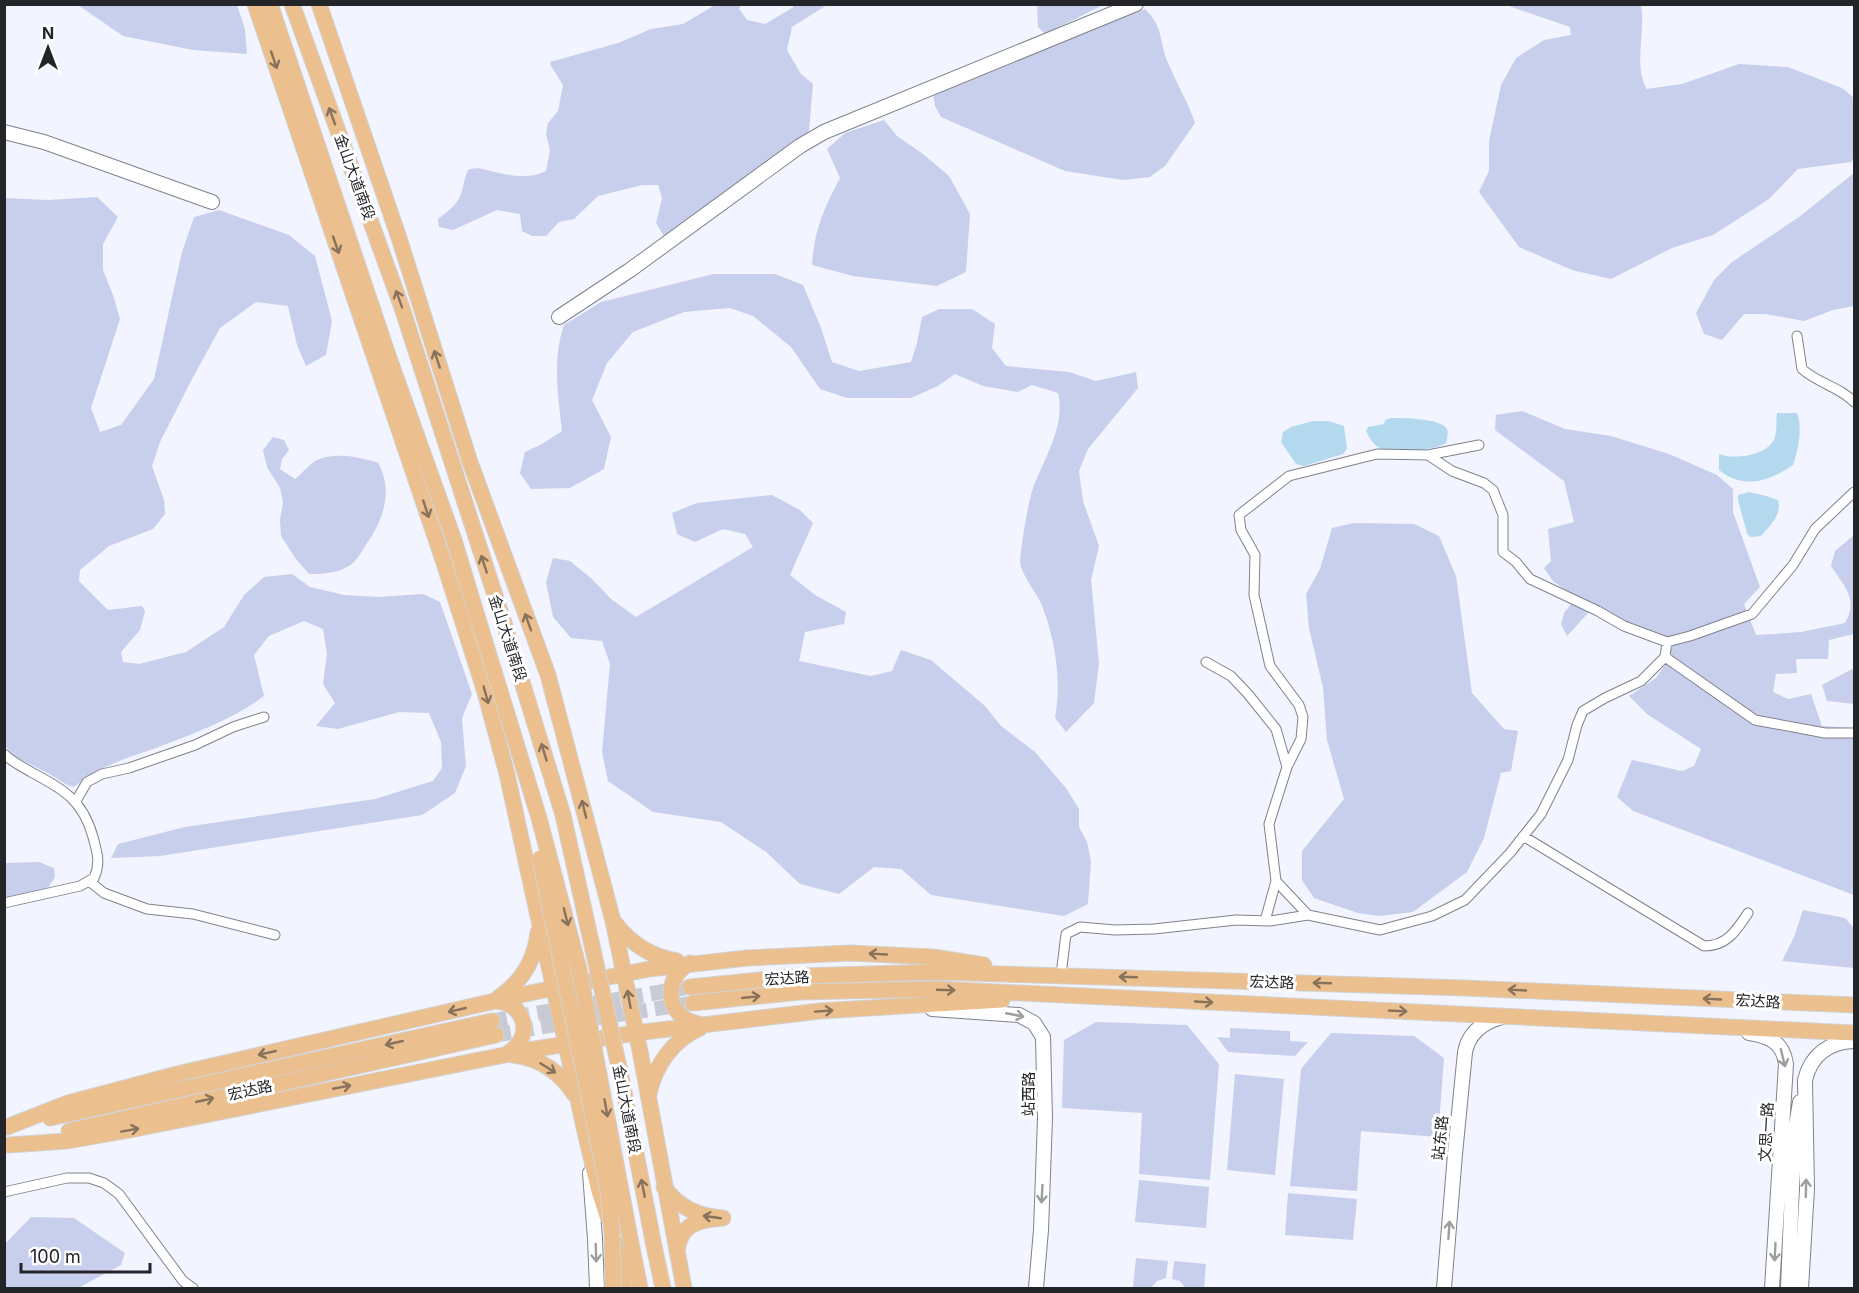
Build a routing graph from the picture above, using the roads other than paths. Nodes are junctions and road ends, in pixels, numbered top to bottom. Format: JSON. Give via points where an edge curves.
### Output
{"nodes":[{"id":1,"x":255,"y":4,"type":"edge"},
{"id":2,"x":270,"y":4,"type":"edge"},
{"id":3,"x":292,"y":4,"type":"edge"},
{"id":4,"x":319,"y":4,"type":"edge"},
{"id":5,"x":1136,"y":4,"type":"edge"},
{"id":6,"x":4,"y":132,"type":"edge"},
{"id":7,"x":212,"y":202,"type":"dead end"},
{"id":8,"x":559,"y":317,"type":"dead end"},
{"id":9,"x":1797,"y":336,"type":"dead end"},
{"id":10,"x":417,"y":350,"type":"junction"},
{"id":11,"x":389,"y":358,"type":"junction"},
{"id":12,"x":1854,"y":402,"type":"edge"},
{"id":13,"x":1479,"y":445,"type":"dead end"},
{"id":14,"x":1428,"y":455,"type":"junction"},
{"id":15,"x":470,"y":462,"type":"junction"},
{"id":16,"x":412,"y":469,"type":"junction"},
{"id":17,"x":1854,"y":492,"type":"edge"},
{"id":18,"x":1667,"y":642,"type":"junction"},
{"id":19,"x":1665,"y":657,"type":"junction"},
{"id":20,"x":1206,"y":663,"type":"dead end"},
{"id":21,"x":264,"y":717,"type":"dead end"},
{"id":22,"x":1854,"y":733,"type":"edge"},
{"id":23,"x":4,"y":754,"type":"edge"},
{"id":24,"x":1287,"y":767,"type":"junction"},
{"id":25,"x":525,"y":772,"type":"junction"},
{"id":26,"x":76,"y":801,"type":"junction"},
{"id":27,"x":1523,"y":836,"type":"junction"},
{"id":28,"x":89,"y":881,"type":"junction"},
{"id":29,"x":1276,"y":881,"type":"junction"},
{"id":30,"x":4,"y":903,"type":"edge"},
{"id":31,"x":1748,"y":913,"type":"dead end"},
{"id":32,"x":537,"y":914,"type":"junction"},
{"id":33,"x":1308,"y":915,"type":"junction"},
{"id":34,"x":613,"y":921,"type":"junction"},
{"id":35,"x":1265,"y":921,"type":"junction"},
{"id":36,"x":275,"y":935,"type":"dead end"},
{"id":37,"x":696,"y":963,"type":"junction"},
{"id":38,"x":624,"y":973,"type":"junction"},
{"id":39,"x":1040,"y":974,"type":"junction"},
{"id":40,"x":1061,"y":975,"type":"junction"},
{"id":41,"x":690,"y":987,"type":"tunnel mouth"},
{"id":42,"x":554,"y":988,"type":"junction"},
{"id":43,"x":1040,"y":994,"type":"junction"},
{"id":44,"x":493,"y":1001,"type":"junction"},
{"id":45,"x":693,"y":1003,"type":"tunnel mouth"},
{"id":46,"x":1854,"y":1005,"type":"edge"},
{"id":47,"x":915,"y":1006,"type":"junction"},
{"id":48,"x":1509,"y":1016,"type":"junction"},
{"id":49,"x":708,"y":1024,"type":"junction"},
{"id":50,"x":1718,"y":1026,"type":"junction"},
{"id":51,"x":635,"y":1033,"type":"junction"},
{"id":52,"x":1854,"y":1033,"type":"edge"},
{"id":53,"x":1854,"y":1041,"type":"edge"},
{"id":54,"x":566,"y":1044,"type":"junction"},
{"id":55,"x":503,"y":1055,"type":"junction"},
{"id":56,"x":1804,"y":1087,"type":"junction"},
{"id":57,"x":648,"y":1100,"type":"junction"},
{"id":58,"x":579,"y":1105,"type":"junction"},
{"id":59,"x":6,"y":1127,"type":"edge"},
{"id":60,"x":585,"y":1132,"type":"junction"},
{"id":61,"x":7,"y":1145,"type":"edge"},
{"id":62,"x":664,"y":1186,"type":"junction"},
{"id":63,"x":4,"y":1192,"type":"edge"},
{"id":64,"x":677,"y":1255,"type":"junction"},
{"id":65,"x":1788,"y":1284,"type":"edge"},
{"id":66,"x":181,"y":1285,"type":"edge"},
{"id":67,"x":193,"y":1288,"type":"edge"},
{"id":68,"x":597,"y":1288,"type":"edge"},
{"id":69,"x":613,"y":1288,"type":"edge"},
{"id":70,"x":624,"y":1288,"type":"edge"},
{"id":71,"x":640,"y":1288,"type":"edge"},
{"id":72,"x":663,"y":1288,"type":"edge"},
{"id":73,"x":684,"y":1288,"type":"edge"},
{"id":74,"x":1036,"y":1288,"type":"edge"},
{"id":75,"x":1444,"y":1288,"type":"edge"},
{"id":76,"x":1772,"y":1288,"type":"edge"},
{"id":77,"x":1800,"y":1288,"type":"edge"}],
"edges":[{"from":1,"to":16,"type":"main road","one_way":true},
{"from":2,"to":11,"type":"main road","name":"金山大道南段"},
{"from":10,"to":3,"type":"main road","name":"金山大道南段","one_way":true},
{"from":15,"to":4,"type":"main road","one_way":true},
{"from":5,"to":8,"type":"street","via":[[824,132]]},
{"from":6,"to":7,"type":"street","via":[[44,142]]},
{"from":9,"to":12,"type":"street","via":[[1802,369]]},
{"from":10,"to":15,"type":"main road"},
{"from":72,"to":10,"type":"main road","name":"金山大道南段","one_way":true,"bridge":true,"via":[[563,815]]},
{"from":11,"to":16,"type":"main road"},
{"from":11,"to":25,"type":"main road","name":"金山大道南段","bridge":true,"via":[[454,540]]},
{"from":13,"to":14,"type":"street"},
{"from":14,"to":18,"type":"street","via":[[1493,490],[1503,515],[1503,552],[1530,579],[1624,626]]},
{"from":14,"to":24,"type":"street","via":[[1377,454],[1289,476],[1239,515],[1241,530],[1255,555],[1254,595],[1270,666],[1299,705],[1303,717],[1302,739]]},
{"from":34,"to":15,"type":"main road","one_way":true,"via":[[548,675]]},
{"from":16,"to":32,"type":"main road","one_way":true,"via":[[484,689]]},
{"from":17,"to":18,"type":"street","via":[[1815,529],[1793,566],[1752,614]]},
{"from":18,"to":19,"type":"street"},
{"from":19,"to":22,"type":"street","via":[[1755,720],[1825,733]]},
{"from":19,"to":27,"type":"street","via":[[1641,681],[1583,711],[1568,760],[1541,814]]},
{"from":20,"to":24,"type":"street","via":[[1231,676],[1276,729]]},
{"from":21,"to":26,"type":"street","via":[[195,745],[102,774],[87,782]]},
{"from":23,"to":26,"type":"street","via":[[63,788]]},
{"from":24,"to":29,"type":"street","via":[[1269,824]]},
{"from":25,"to":69,"type":"main road","bridge":true,"via":[[608,1191]]},
{"from":25,"to":71,"type":"main road","name":"金山大道南段","one_way":true,"bridge":true,"via":[[579,969]]},
{"from":26,"to":28,"type":"street","via":[[91,828],[99,858],[94,878]]},
{"from":27,"to":31,"type":"street","via":[[1704,946],[1715,946],[1734,934]]},
{"from":27,"to":33,"type":"street","via":[[1465,900],[1432,916],[1380,930]]},
{"from":28,"to":30,"type":"street"},
{"from":28,"to":36,"type":"street","via":[[104,893],[147,909],[193,914]]},
{"from":29,"to":33,"type":"street"},
{"from":29,"to":35,"type":"street"},
{"from":32,"to":42,"type":"main road"},
{"from":32,"to":44,"type":"main road","via":[[532,959],[516,984]]},
{"from":33,"to":35,"type":"street"},
{"from":34,"to":37,"type":"main road","via":[[634,943],[651,953]]},
{"from":34,"to":38,"type":"main road"},
{"from":35,"to":40,"type":"street","via":[[1236,920],[1154,929],[1080,927],[1066,934]]},
{"from":37,"to":38,"type":"main road"},
{"from":39,"to":37,"type":"main road","one_way":true,"via":[[933,957],[850,953]]},
{"from":37,"to":49,"type":"main road","via":[[680,970],[673,981],[672,999],[680,1015],[690,1022]]},
{"from":38,"to":42,"type":"main road"},
{"from":51,"to":38,"type":"main road","one_way":true},
{"from":39,"to":40,"type":"main road","name":"宏达路"},
{"from":39,"to":41,"type":"main road","name":"宏达路","via":[[799,976]]},
{"from":46,"to":40,"type":"main road","name":"宏达路","one_way":true},
{"from":42,"to":44,"type":"main road"},
{"from":42,"to":54,"type":"main road"},
{"from":45,"to":43,"type":"main road","name":"宏达路","one_way":true,"via":[[800,992],[936,989]]},
{"from":43,"to":47,"type":"main road"},
{"from":43,"to":48,"type":"main road","name":"宏达路","one_way":true},
{"from":44,"to":55,"type":"main road","via":[[515,1008],[524,1022],[522,1040]]},
{"from":44,"to":59,"type":"main road","one_way":true,"via":[[177,1074],[68,1103]]},
{"from":49,"to":47,"type":"main road","one_way":true,"via":[[820,1011]]},
{"from":47,"to":74,"type":"street","name":"站西路","one_way":true,"via":[[1019,1015],[1041,1032],[1045,1118]]},
{"from":48,"to":50,"type":"main road","name":"宏达路"},
{"from":75,"to":48,"type":"street","name":"站东路","one_way":true,"via":[[1467,1043],[1487,1022]]},
{"from":49,"to":51,"type":"main road"},
{"from":49,"to":57,"type":"main road","via":[[687,1035],[666,1056],[656,1072]]},
{"from":50,"to":52,"type":"main road","name":"宏达路"},
{"from":50,"to":76,"type":"street","name":"文思一路","one_way":true,"via":[[1769,1037],[1785,1059]]},
{"from":51,"to":54,"type":"main road"},
{"from":51,"to":57,"type":"main road"},
{"from":53,"to":56,"type":"street","via":[[1836,1044],[1817,1056]]},
{"from":54,"to":55,"type":"main road"},
{"from":54,"to":58,"type":"main road"},
{"from":55,"to":58,"type":"main road","one_way":true,"via":[[528,1058],[552,1070]]},
{"from":61,"to":55,"type":"main road","one_way":true,"via":[[68,1141],[135,1129]]},
{"from":56,"to":65,"type":"street","via":[[1794,1138]]},
{"from":77,"to":56,"type":"street","one_way":true,"via":[[1807,1189]]},
{"from":57,"to":62,"type":"main road"},
{"from":58,"to":60,"type":"main road"},
{"from":61,"to":59,"type":"main road","name":"宏达路","one_way":true,"via":[[494,1028]]},
{"from":60,"to":68,"type":"street","one_way":true},
{"from":60,"to":70,"type":"main road","via":[[616,1242]]},
{"from":62,"to":64,"type":"main road"},
{"from":64,"to":62,"type":"main road","one_way":true,"via":[[681,1238],[692,1225],[723,1218],[691,1211]]},
{"from":63,"to":66,"type":"street","via":[[68,1178],[90,1178],[104,1183],[119,1194]]},
{"from":64,"to":73,"type":"main road"},
{"from":66,"to":67,"type":"street"}]}
